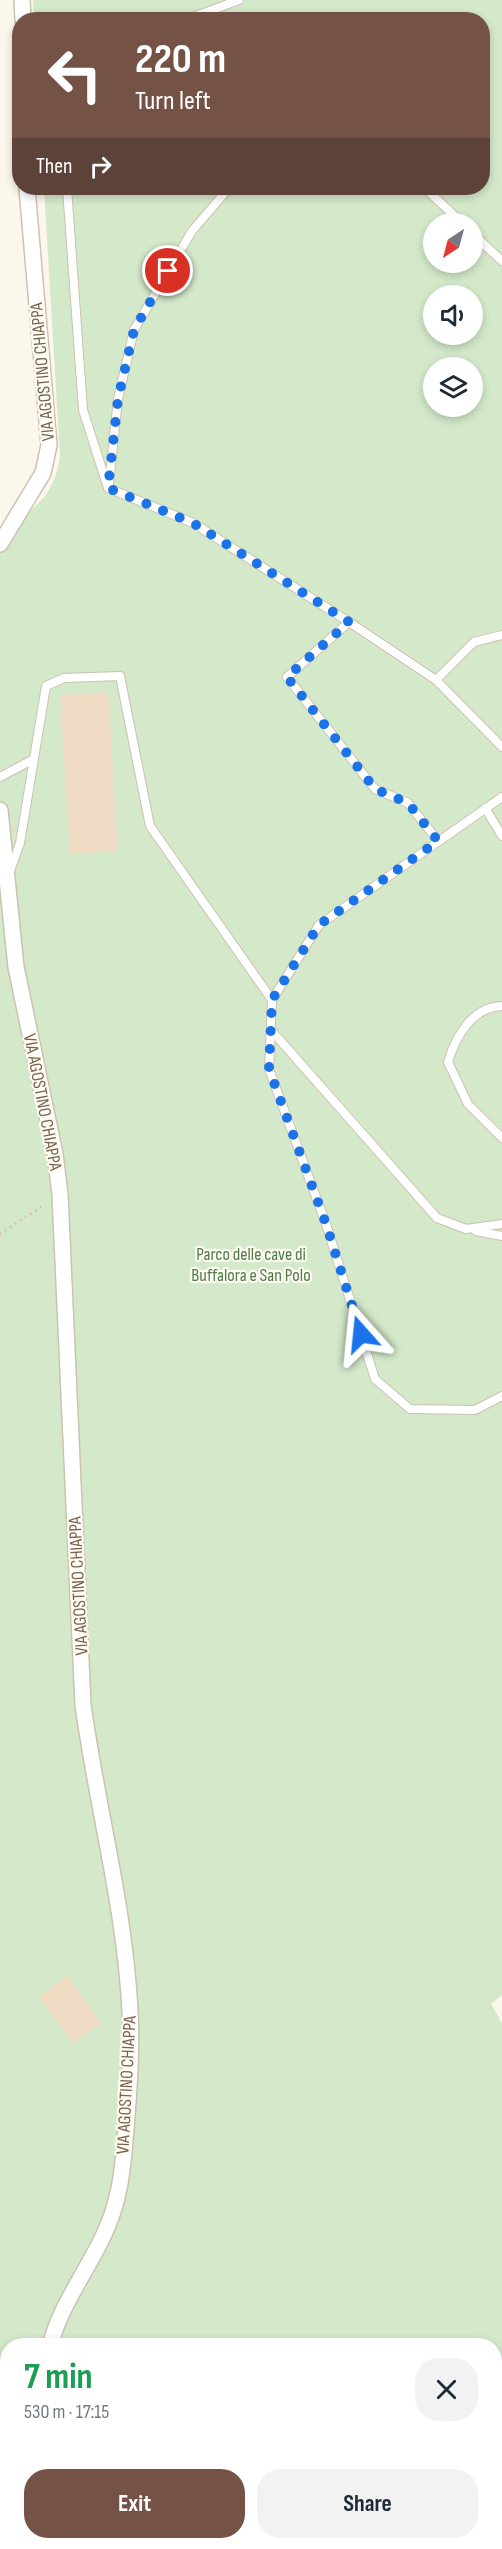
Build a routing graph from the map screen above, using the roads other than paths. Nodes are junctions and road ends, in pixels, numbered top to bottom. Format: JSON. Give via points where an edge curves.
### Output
{"nodes":[{"id":1,"x":239,"y":0,"type":"edge"},
{"id":2,"x":207,"y":12,"type":"edge"},
{"id":3,"x":28,"y":195,"type":"edge"},
{"id":4,"x":67,"y":195,"type":"edge"},
{"id":5,"x":223,"y":195,"type":"edge"},
{"id":6,"x":432,"y":195,"type":"edge"},
{"id":7,"x":451,"y":213,"type":"edge"},
{"id":8,"x":483,"y":243,"type":"edge"},
{"id":9,"x":502,"y":261,"type":"edge"},
{"id":10,"x":108,"y":488,"type":"junction"},
{"id":11,"x":0,"y":544,"type":"edge"},
{"id":12,"x":349,"y":622,"type":"junction"},
{"id":13,"x":502,"y":635,"type":"edge"},
{"id":14,"x":436,"y":680,"type":"junction"},
{"id":15,"x":502,"y":747,"type":"edge"},
{"id":16,"x":32,"y":760,"type":"junction"},
{"id":17,"x":0,"y":777,"type":"edge"},
{"id":18,"x":502,"y":797,"type":"edge"},
{"id":19,"x":485,"y":808,"type":"junction"},
{"id":20,"x":0,"y":810,"type":"edge"},
{"id":21,"x":502,"y":836,"type":"edge"},
{"id":22,"x":438,"y":841,"type":"junction"},
{"id":23,"x":6,"y":884,"type":"junction"},
{"id":24,"x":272,"y":1000,"type":"junction"},
{"id":25,"x":502,"y":1006,"type":"edge"},
{"id":26,"x":271,"y":1030,"type":"junction"},
{"id":27,"x":502,"y":1138,"type":"edge"},
{"id":28,"x":502,"y":1224,"type":"edge"},
{"id":29,"x":466,"y":1229,"type":"junction"},
{"id":30,"x":502,"y":1236,"type":"edge"},
{"id":31,"x":502,"y":1396,"type":"edge"},
{"id":32,"x":53,"y":2338,"type":"edge"}],
"edges":[{"from":1,"to":2,"type":"lane"},
{"from":3,"to":11,"type":"street","name":"VIA AGOSTINO CHIAPPA","via":[[49,445],[43,473]]},
{"from":4,"to":10,"type":"lane","via":[[82,410]]},
{"from":5,"to":10,"type":"lane","via":[[192,231],[134,330],[118,399]]},
{"from":6,"to":7,"type":"lane"},
{"from":8,"to":9,"type":"lane"},
{"from":10,"to":12,"type":"lane","via":[[193,523]]},
{"from":12,"to":14,"type":"lane"},
{"from":12,"to":22,"type":"lane","via":[[287,677],[375,789],[408,803]]},
{"from":13,"to":14,"type":"lane","via":[[474,642]]},
{"from":14,"to":15,"type":"lane"},
{"from":16,"to":17,"type":"lane"},
{"from":16,"to":23,"type":"lane","via":[[20,843]]},
{"from":16,"to":24,"type":"lane","via":[[46,686],[64,678],[120,676],[150,826]]},
{"from":18,"to":19,"type":"lane"},
{"from":19,"to":21,"type":"lane"},
{"from":19,"to":22,"type":"lane"},
{"from":20,"to":23,"type":"street","name":"VIA AGOSTINO CHIAPPA"},
{"from":22,"to":24,"type":"lane","via":[[319,925]]},
{"from":23,"to":32,"type":"street","name":"VIA AGOSTINO CHIAPPA","via":[[16,967],[60,1194],[83,1705],[119,1915],[130,2009],[131,2053],[122,2169],[114,2211],[98,2251],[62,2311]]},
{"from":24,"to":26,"type":"lane"},
{"from":25,"to":27,"type":"lane","via":[[483,1009],[468,1024],[454,1044],[448,1062],[468,1104]]},
{"from":26,"to":29,"type":"lane","via":[[420,1201],[437,1218]]},
{"from":26,"to":31,"type":"lane","via":[[269,1069],[326,1224],[375,1378],[410,1409],[475,1410]]},
{"from":28,"to":29,"type":"lane"},
{"from":29,"to":30,"type":"lane"}]}
